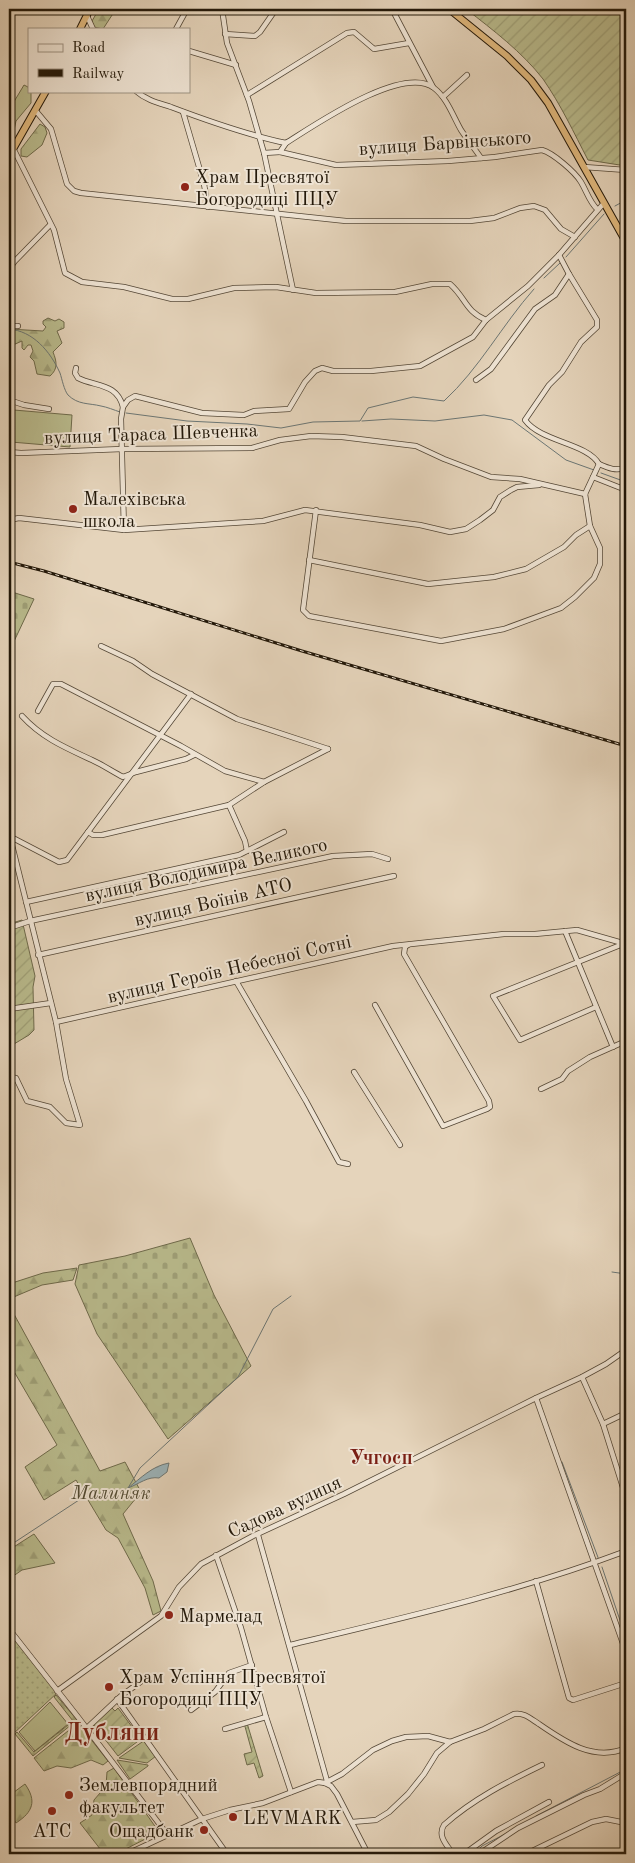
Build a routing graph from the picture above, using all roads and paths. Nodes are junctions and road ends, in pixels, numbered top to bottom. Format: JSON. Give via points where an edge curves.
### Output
{"nodes":[{"id":1,"x":90,"y":9,"type":"edge"},
{"id":2,"x":187,"y":9,"type":"edge"},
{"id":3,"x":222,"y":9,"type":"edge"},
{"id":4,"x":276,"y":9,"type":"edge"},
{"id":5,"x":392,"y":9,"type":"edge"},
{"id":6,"x":449,"y":9,"type":"edge"},
{"id":7,"x":87,"y":16,"type":"junction"},
{"id":8,"x":81,"y":28,"type":"edge"},
{"id":9,"x":93,"y":28,"type":"edge"},
{"id":10,"x":177,"y":28,"type":"edge"},
{"id":11,"x":225,"y":34,"type":"junction"},
{"id":12,"x":409,"y":44,"type":"junction"},
{"id":13,"x":190,"y":51,"type":"edge"},
{"id":14,"x":236,"y":65,"type":"junction"},
{"id":15,"x":467,"y":75,"type":"dead end"},
{"id":16,"x":433,"y":87,"type":"junction"},
{"id":17,"x":45,"y":92,"type":"edge"},
{"id":18,"x":138,"y":92,"type":"edge"},
{"id":19,"x":247,"y":96,"type":"junction"},
{"id":20,"x":443,"y":98,"type":"junction"},
{"id":21,"x":35,"y":110,"type":"junction"},
{"id":22,"x":182,"y":112,"type":"junction"},
{"id":23,"x":260,"y":137,"type":"junction"},
{"id":24,"x":286,"y":143,"type":"junction"},
{"id":25,"x":13,"y":148,"type":"junction"},
{"id":26,"x":280,"y":152,"type":"junction"},
{"id":27,"x":264,"y":153,"type":"junction"},
{"id":28,"x":9,"y":156,"type":"edge"},
{"id":29,"x":481,"y":158,"type":"junction"},
{"id":30,"x":584,"y":167,"type":"junction"},
{"id":31,"x":626,"y":170,"type":"edge"},
{"id":32,"x":604,"y":203,"type":"junction"},
{"id":33,"x":208,"y":207,"type":"junction"},
{"id":34,"x":597,"y":209,"type":"junction"},
{"id":35,"x":278,"y":213,"type":"junction"},
{"id":36,"x":50,"y":225,"type":"junction"},
{"id":37,"x":574,"y":237,"type":"junction"},
{"id":38,"x":626,"y":242,"type":"edge"},
{"id":39,"x":559,"y":255,"type":"junction"},
{"id":40,"x":9,"y":269,"type":"edge"},
{"id":41,"x":569,"y":274,"type":"junction"},
{"id":42,"x":293,"y":290,"type":"junction"},
{"id":43,"x":486,"y":320,"type":"junction"},
{"id":44,"x":9,"y":326,"type":"edge"},
{"id":45,"x":18,"y":326,"type":"dead end"},
{"id":46,"x":76,"y":368,"type":"dead end"},
{"id":47,"x":476,"y":380,"type":"dead end"},
{"id":48,"x":9,"y":400,"type":"edge"},
{"id":49,"x":123,"y":407,"type":"junction"},
{"id":50,"x":49,"y":409,"type":"dead end"},
{"id":51,"x":122,"y":449,"type":"junction"},
{"id":52,"x":9,"y":452,"type":"edge"},
{"id":53,"x":599,"y":464,"type":"junction"},
{"id":54,"x":624,"y":468,"type":"edge"},
{"id":55,"x":593,"y":477,"type":"junction"},
{"id":56,"x":545,"y":484,"type":"junction"},
{"id":57,"x":626,"y":490,"type":"edge"},
{"id":58,"x":585,"y":494,"type":"junction"},
{"id":59,"x":316,"y":510,"type":"junction"},
{"id":60,"x":9,"y":520,"type":"edge"},
{"id":61,"x":590,"y":526,"type":"junction"},
{"id":62,"x":124,"y":530,"type":"junction"},
{"id":63,"x":309,"y":560,"type":"junction"},
{"id":64,"x":100,"y":646,"type":"dead end"},
{"id":65,"x":191,"y":694,"type":"junction"},
{"id":66,"x":38,"y":711,"type":"dead end"},
{"id":67,"x":22,"y":716,"type":"dead end"},
{"id":68,"x":159,"y":735,"type":"junction"},
{"id":69,"x":194,"y":755,"type":"junction"},
{"id":70,"x":130,"y":775,"type":"junction"},
{"id":71,"x":264,"y":782,"type":"junction"},
{"id":72,"x":229,"y":805,"type":"junction"},
{"id":73,"x":88,"y":832,"type":"junction"},
{"id":74,"x":284,"y":832,"type":"dead end"},
{"id":75,"x":9,"y":834,"type":"edge"},
{"id":76,"x":247,"y":851,"type":"junction"},
{"id":77,"x":388,"y":859,"type":"dead end"},
{"id":78,"x":394,"y":876,"type":"dead end"},
{"id":79,"x":26,"y":902,"type":"junction"},
{"id":80,"x":30,"y":921,"type":"junction"},
{"id":81,"x":9,"y":928,"type":"edge"},
{"id":82,"x":565,"y":932,"type":"junction"},
{"id":83,"x":409,"y":944,"type":"junction"},
{"id":84,"x":625,"y":944,"type":"edge"},
{"id":85,"x":39,"y":955,"type":"junction"},
{"id":86,"x":577,"y":961,"type":"junction"},
{"id":87,"x":236,"y":981,"type":"junction"},
{"id":88,"x":51,"y":1003,"type":"junction"},
{"id":89,"x":375,"y":1005,"type":"dead end"},
{"id":90,"x":596,"y":1007,"type":"junction"},
{"id":91,"x":9,"y":1009,"type":"edge"},
{"id":92,"x":56,"y":1022,"type":"junction"},
{"id":93,"x":626,"y":1041,"type":"edge"},
{"id":94,"x":613,"y":1047,"type":"junction"},
{"id":95,"x":354,"y":1072,"type":"dead end"},
{"id":96,"x":9,"y":1077,"type":"edge"},
{"id":97,"x":541,"y":1089,"type":"dead end"},
{"id":98,"x":400,"y":1145,"type":"dead end"},
{"id":99,"x":348,"y":1164,"type":"dead end"},
{"id":100,"x":626,"y":1350,"type":"edge"},
{"id":101,"x":582,"y":1377,"type":"junction"},
{"id":102,"x":536,"y":1398,"type":"junction"},
{"id":103,"x":626,"y":1413,"type":"edge"},
{"id":104,"x":603,"y":1424,"type":"junction"},
{"id":105,"x":626,"y":1497,"type":"edge"},
{"id":106,"x":258,"y":1535,"type":"junction"},
{"id":107,"x":626,"y":1551,"type":"edge"},
{"id":108,"x":216,"y":1555,"type":"junction"},
{"id":109,"x":595,"y":1562,"type":"junction"},
{"id":110,"x":536,"y":1581,"type":"junction"},
{"id":111,"x":9,"y":1629,"type":"edge"},
{"id":112,"x":290,"y":1645,"type":"junction"},
{"id":113,"x":626,"y":1652,"type":"edge"},
{"id":114,"x":252,"y":1665,"type":"junction"},
{"id":115,"x":143,"y":1680,"type":"dead end"},
{"id":116,"x":626,"y":1683,"type":"edge"},
{"id":117,"x":57,"y":1691,"type":"junction"},
{"id":118,"x":117,"y":1699,"type":"junction"},
{"id":119,"x":192,"y":1710,"type":"dead end"},
{"id":120,"x":266,"y":1717,"type":"junction"},
{"id":121,"x":87,"y":1728,"type":"junction"},
{"id":122,"x":225,"y":1728,"type":"dead end"},
{"id":123,"x":450,"y":1742,"type":"junction"},
{"id":124,"x":626,"y":1748,"type":"edge"},
{"id":125,"x":542,"y":1765,"type":"dead end"},
{"id":126,"x":626,"y":1773,"type":"edge"},
{"id":127,"x":326,"y":1782,"type":"junction"},
{"id":128,"x":291,"y":1792,"type":"junction"},
{"id":129,"x":549,"y":1802,"type":"dead end"},
{"id":130,"x":202,"y":1819,"type":"junction"},
{"id":131,"x":352,"y":1822,"type":"junction"},
{"id":132,"x":626,"y":1823,"type":"edge"},
{"id":133,"x":167,"y":1834,"type":"junction"},
{"id":134,"x":127,"y":1854,"type":"edge"},
{"id":135,"x":227,"y":1854,"type":"edge"},
{"id":136,"x":368,"y":1854,"type":"edge"},
{"id":137,"x":453,"y":1854,"type":"edge"},
{"id":138,"x":464,"y":1854,"type":"edge"},
{"id":139,"x":479,"y":1854,"type":"edge"},
{"id":140,"x":526,"y":1854,"type":"edge"}],
"edges":[{"from":1,"to":7,"type":"highway"},
{"from":2,"to":10,"type":"street"},
{"from":3,"to":11,"type":"street"},
{"from":4,"to":11,"type":"street","via":[[255,36]]},
{"from":5,"to":12,"type":"street"},
{"from":6,"to":30,"type":"highway","via":[[531,80],[548,103]]},
{"from":7,"to":8,"type":"highway"},
{"from":7,"to":9,"type":"street"},
{"from":11,"to":14,"type":"street"},
{"from":12,"to":16,"type":"street"},
{"from":12,"to":19,"type":"street","via":[[374,49],[358,34],[347,33]]},
{"from":13,"to":14,"type":"street"},
{"from":14,"to":19,"type":"street"},
{"from":15,"to":20,"type":"street"},
{"from":16,"to":20,"type":"street"},
{"from":16,"to":24,"type":"street","via":[[418,82],[388,87]]},
{"from":17,"to":21,"type":"highway"},
{"from":18,"to":22,"type":"street"},
{"from":19,"to":23,"type":"street"},
{"from":20,"to":29,"type":"street"},
{"from":21,"to":25,"type":"highway"},
{"from":21,"to":33,"type":"street","via":[[51,129],[67,184],[74,192]]},
{"from":22,"to":23,"type":"street"},
{"from":22,"to":33,"type":"street"},
{"from":23,"to":24,"type":"street"},
{"from":23,"to":27,"type":"street"},
{"from":24,"to":26,"type":"street"},
{"from":25,"to":28,"type":"highway"},
{"from":25,"to":36,"type":"street"},
{"from":26,"to":27,"type":"street","name":"вулиця Барвінського"},
{"from":26,"to":29,"type":"street","name":"вулиця Барвінського","via":[[336,165]]},
{"from":27,"to":35,"type":"street"},
{"from":29,"to":34,"type":"street","name":"вулиця Барвінського","via":[[535,150],[549,152],[580,180],[591,204]]},
{"from":30,"to":31,"type":"street"},
{"from":30,"to":32,"type":"highway"},
{"from":32,"to":34,"type":"street"},
{"from":32,"to":38,"type":"highway"},
{"from":33,"to":35,"type":"street"},
{"from":34,"to":37,"type":"street"},
{"from":35,"to":37,"type":"street","via":[[346,221],[470,221],[494,218],[534,206],[545,210]]},
{"from":35,"to":42,"type":"street"},
{"from":36,"to":40,"type":"street"},
{"from":36,"to":42,"type":"street","via":[[65,273],[82,282],[124,287],[172,299],[188,299],[234,288]]},
{"from":37,"to":39,"type":"street"},
{"from":39,"to":41,"type":"street"},
{"from":39,"to":43,"type":"street","via":[[528,286]]},
{"from":41,"to":47,"type":"street","via":[[555,294],[534,308],[491,369]]},
{"from":41,"to":53,"type":"street","via":[[593,312],[597,327],[581,342],[526,420],[551,438],[589,454]]},
{"from":42,"to":43,"type":"street","via":[[316,293],[395,292],[432,284],[450,284],[461,293],[467,308]]},
{"from":43,"to":49,"type":"street","via":[[473,337],[420,366],[371,371],[322,368],[314,371],[289,409],[254,411],[244,415],[202,413],[135,396]]},
{"from":44,"to":45,"type":"street"},
{"from":46,"to":49,"type":"street","via":[[78,378],[115,391]]},
{"from":48,"to":50,"type":"street"},
{"from":49,"to":51,"type":"street"},
{"from":51,"to":52,"type":"street","name":"вулиця Тараса Шевченка"},
{"from":51,"to":56,"type":"street","name":"вулиця Тараса Шевченка","via":[[252,448],[311,436],[342,437],[416,446],[492,477]]},
{"from":51,"to":62,"type":"street"},
{"from":53,"to":54,"type":"street","via":[[613,470]]},
{"from":53,"to":55,"type":"street"},
{"from":55,"to":57,"type":"street"},
{"from":55,"to":58,"type":"street"},
{"from":56,"to":58,"type":"street","name":"вулиця Тараса Шевченка"},
{"from":56,"to":59,"type":"street","via":[[511,490],[500,497],[493,510],[480,520],[466,529],[450,532]]},
{"from":58,"to":61,"type":"street"},
{"from":59,"to":62,"type":"street","via":[[263,521]]},
{"from":59,"to":63,"type":"street"},
{"from":60,"to":62,"type":"street","via":[[19,518]]},
{"from":61,"to":63,"type":"street","via":[[526,569],[494,577],[428,584]]},
{"from":61,"to":63,"type":"street","via":[[600,548],[600,564],[594,578],[561,608],[504,629],[441,641],[310,616],[303,610]]},
{"from":64,"to":65,"type":"street"},
{"from":65,"to":68,"type":"street"},
{"from":65,"to":71,"type":"street","via":[[242,721],[328,749]]},
{"from":66,"to":68,"type":"street","via":[[53,684],[61,684]]},
{"from":67,"to":70,"type":"street","via":[[37,732],[56,744],[123,777]]},
{"from":68,"to":69,"type":"street"},
{"from":68,"to":70,"type":"street"},
{"from":69,"to":70,"type":"street"},
{"from":69,"to":71,"type":"street","via":[[225,771]]},
{"from":70,"to":73,"type":"street"},
{"from":71,"to":72,"type":"street"},
{"from":72,"to":73,"type":"street","via":[[102,835]]},
{"from":72,"to":76,"type":"street"},
{"from":73,"to":75,"type":"street","via":[[67,860],[59,862]]},
{"from":74,"to":76,"type":"street","name":"вулиця Володимира Великого"},
{"from":75,"to":79,"type":"street"},
{"from":76,"to":79,"type":"street","name":"вулиця Володимира Великого"},
{"from":77,"to":80,"type":"street","name":"вулиця Володимира Великого","via":[[372,854],[333,856]]},
{"from":78,"to":85,"type":"street","name":"вулиця Воїнів АТО"},
{"from":79,"to":80,"type":"street"},
{"from":80,"to":81,"type":"street","name":"вулиця Володимира Великого"},
{"from":80,"to":85,"type":"street"},
{"from":82,"to":83,"type":"street","name":"вулиця Героїв Небесної Сотні","via":[[504,934]]},
{"from":82,"to":84,"type":"street","name":"вулиця Героїв Небесної Сотні","via":[[577,930]]},
{"from":82,"to":86,"type":"street"},
{"from":83,"to":87,"type":"street","name":"вулиця Героїв Небесної Сотні"},
{"from":83,"to":89,"type":"street","via":[[404,947],[404,954],[490,1107],[443,1126]]},
{"from":84,"to":86,"type":"street"},
{"from":85,"to":88,"type":"street"},
{"from":86,"to":90,"type":"street"},
{"from":86,"to":90,"type":"street","via":[[493,996],[520,1040]]},
{"from":87,"to":92,"type":"street","name":"вулиця Героїв Небесної Сотні"},
{"from":87,"to":99,"type":"street","via":[[340,1162]]},
{"from":88,"to":91,"type":"street"},
{"from":88,"to":92,"type":"street"},
{"from":90,"to":94,"type":"street"},
{"from":92,"to":96,"type":"street","via":[[66,1079],[80,1125],[66,1123],[50,1107],[26,1101],[16,1078]]},
{"from":93,"to":94,"type":"street"},
{"from":94,"to":97,"type":"street","via":[[576,1065],[562,1079]]},
{"from":95,"to":98,"type":"street"},
{"from":100,"to":101,"type":"street","name":"Садова вулиця"},
{"from":101,"to":102,"type":"street","name":"Садова вулиця"},
{"from":101,"to":104,"type":"street"},
{"from":102,"to":106,"type":"street","name":"Садова вулиця"},
{"from":102,"to":109,"type":"street"},
{"from":103,"to":104,"type":"street"},
{"from":104,"to":105,"type":"street"},
{"from":106,"to":108,"type":"street","name":"Садова вулиця"},
{"from":106,"to":112,"type":"street"},
{"from":107,"to":109,"type":"street"},
{"from":108,"to":114,"type":"street"},
{"from":108,"to":117,"type":"street","name":"Садова вулиця","via":[[190,1573],[161,1616]]},
{"from":109,"to":110,"type":"street"},
{"from":109,"to":113,"type":"street"},
{"from":110,"to":112,"type":"street"},
{"from":110,"to":116,"type":"street","via":[[569,1698],[573,1700]]},
{"from":111,"to":117,"type":"street"},
{"from":112,"to":127,"type":"street"},
{"from":114,"to":119,"type":"street","via":[[229,1673],[215,1692]]},
{"from":114,"to":120,"type":"street"},
{"from":115,"to":118,"type":"street"},
{"from":117,"to":121,"type":"street"},
{"from":118,"to":121,"type":"street"},
{"from":118,"to":130,"type":"street"},
{"from":120,"to":122,"type":"street"},
{"from":120,"to":128,"type":"street"},
{"from":121,"to":133,"type":"street"},
{"from":123,"to":124,"type":"street","via":[[520,1713],[578,1748],[606,1753]]},
{"from":123,"to":127,"type":"street","via":[[428,1736],[392,1741],[372,1750],[347,1771]]},
{"from":123,"to":131,"type":"street","via":[[437,1753],[405,1797],[384,1816]]},
{"from":125,"to":137,"type":"street","via":[[480,1797],[444,1825],[441,1835]]},
{"from":126,"to":139,"type":"street","via":[[518,1828]]},
{"from":127,"to":128,"type":"street"},
{"from":127,"to":131,"type":"street","via":[[335,1791]]},
{"from":128,"to":130,"type":"street"},
{"from":129,"to":138,"type":"street","via":[[496,1831]]},
{"from":130,"to":133,"type":"street"},
{"from":130,"to":135,"type":"street"},
{"from":131,"to":136,"type":"street"},
{"from":132,"to":140,"type":"street","via":[[606,1819],[596,1821]]},
{"from":133,"to":134,"type":"street"}]}
